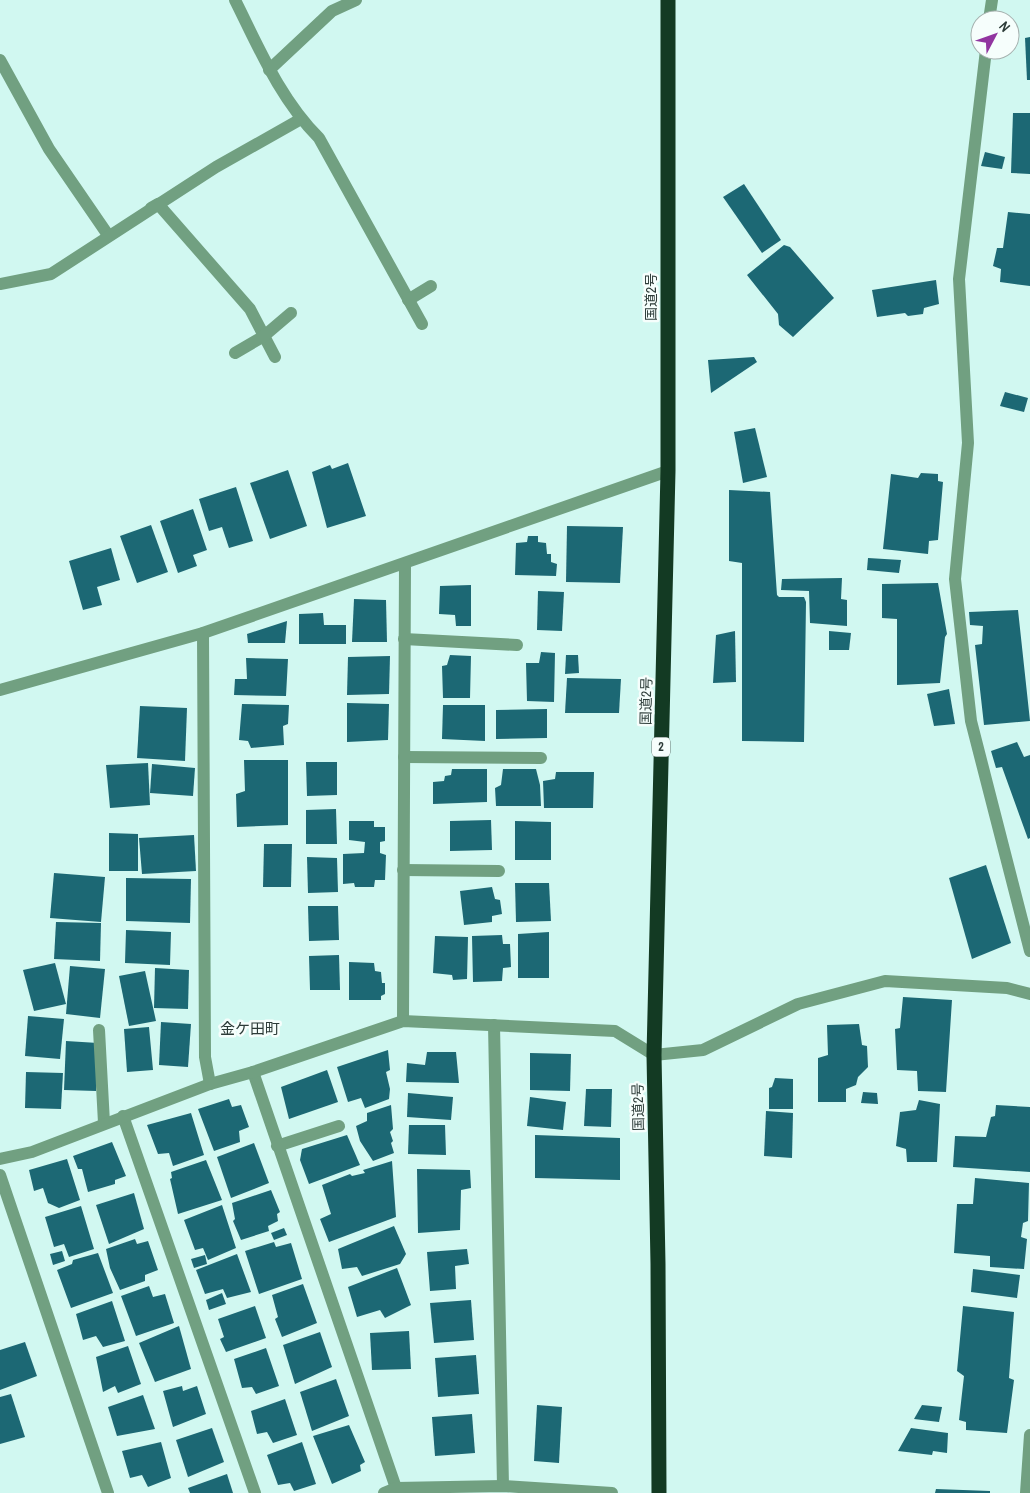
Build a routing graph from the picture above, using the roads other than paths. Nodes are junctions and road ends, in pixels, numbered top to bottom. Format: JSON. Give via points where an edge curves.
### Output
{"nodes":[{"id":1,"x":235,"y":0,"type":"edge"},
{"id":2,"x":356,"y":0,"type":"edge"},
{"id":3,"x":668,"y":0,"type":"edge"},
{"id":4,"x":0,"y":60,"type":"edge"},
{"id":5,"x":985,"y":60,"type":"edge"},
{"id":6,"x":269,"y":70,"type":"junction"},
{"id":7,"x":300,"y":119,"type":"junction"},
{"id":8,"x":158,"y":204,"type":"junction"},
{"id":9,"x":108,"y":235,"type":"junction"},
{"id":10,"x":51,"y":274,"type":"junction"},
{"id":11,"x":0,"y":284,"type":"edge"},
{"id":12,"x":431,"y":286,"type":"dead end"},
{"id":13,"x":408,"y":300,"type":"junction"},
{"id":14,"x":291,"y":313,"type":"dead end"},
{"id":15,"x":422,"y":324,"type":"dead end"},
{"id":16,"x":264,"y":336,"type":"junction"},
{"id":17,"x":235,"y":353,"type":"dead end"},
{"id":18,"x":275,"y":357,"type":"dead end"},
{"id":19,"x":668,"y":472,"type":"junction"},
{"id":20,"x":405,"y":564,"type":"junction"},
{"id":21,"x":203,"y":634,"type":"junction"},
{"id":22,"x":404,"y":639,"type":"junction"},
{"id":23,"x":516,"y":645,"type":"dead end"},
{"id":24,"x":0,"y":690,"type":"edge"},
{"id":25,"x":404,"y":757,"type":"junction"},
{"id":26,"x":541,"y":758,"type":"dead end"},
{"id":27,"x":404,"y":870,"type":"junction"},
{"id":28,"x":498,"y":871,"type":"dead end"},
{"id":29,"x":1030,"y":951,"type":"edge"},
{"id":30,"x":1030,"y":994,"type":"edge"},
{"id":31,"x":403,"y":1021,"type":"junction"},
{"id":32,"x":494,"y":1025,"type":"junction"},
{"id":33,"x":100,"y":1030,"type":"dead end"},
{"id":34,"x":654,"y":1055,"type":"junction"},
{"id":35,"x":253,"y":1072,"type":"junction"},
{"id":36,"x":210,"y":1084,"type":"junction"},
{"id":37,"x":123,"y":1116,"type":"junction"},
{"id":38,"x":104,"y":1124,"type":"junction"},
{"id":39,"x":339,"y":1126,"type":"dead end"},
{"id":40,"x":277,"y":1146,"type":"junction"},
{"id":41,"x":0,"y":1158,"type":"edge"},
{"id":42,"x":0,"y":1176,"type":"edge"},
{"id":43,"x":1030,"y":1435,"type":"edge"},
{"id":44,"x":503,"y":1486,"type":"junction"},
{"id":45,"x":390,"y":1490,"type":"edge"},
{"id":46,"x":108,"y":1493,"type":"edge"},
{"id":47,"x":255,"y":1493,"type":"edge"},
{"id":48,"x":612,"y":1493,"type":"edge"},
{"id":49,"x":659,"y":1493,"type":"edge"},
{"id":50,"x":1026,"y":1493,"type":"edge"}],
"edges":[{"from":1,"to":6,"type":"street"},
{"from":2,"to":6,"type":"street","via":[[332,11]]},
{"from":3,"to":19,"type":"highway","name":"国道2号","number":"2"},
{"from":4,"to":9,"type":"street","via":[[48,149]]},
{"from":5,"to":29,"type":"street","via":[[959,279],[968,443],[955,579],[971,721]]},
{"from":6,"to":7,"type":"street"},
{"from":7,"to":8,"type":"street"},
{"from":7,"to":13,"type":"street","via":[[319,138]]},
{"from":8,"to":9,"type":"street"},
{"from":8,"to":10,"type":"street"},
{"from":8,"to":16,"type":"street","via":[[250,309]]},
{"from":9,"to":10,"type":"street"},
{"from":10,"to":11,"type":"street"},
{"from":12,"to":13,"type":"street"},
{"from":13,"to":15,"type":"street"},
{"from":14,"to":16,"type":"street"},
{"from":16,"to":17,"type":"street"},
{"from":16,"to":18,"type":"street"},
{"from":19,"to":20,"type":"street"},
{"from":19,"to":34,"type":"highway","name":"国道2号","number":"2"},
{"from":20,"to":21,"type":"street"},
{"from":20,"to":22,"type":"street"},
{"from":21,"to":24,"type":"street"},
{"from":21,"to":36,"type":"street","via":[[205,1057]]},
{"from":22,"to":23,"type":"street"},
{"from":22,"to":25,"type":"street"},
{"from":25,"to":26,"type":"street"},
{"from":25,"to":27,"type":"street"},
{"from":27,"to":28,"type":"street"},
{"from":27,"to":31,"type":"street"},
{"from":30,"to":34,"type":"street","via":[[1008,988],[885,981],[798,1004],[703,1050]]},
{"from":31,"to":32,"type":"street"},
{"from":31,"to":35,"type":"street"},
{"from":32,"to":34,"type":"street","via":[[616,1031]]},
{"from":32,"to":44,"type":"street"},
{"from":33,"to":38,"type":"street"},
{"from":34,"to":49,"type":"highway","name":"国道2号","number":"2"},
{"from":35,"to":36,"type":"street"},
{"from":35,"to":40,"type":"street"},
{"from":36,"to":37,"type":"street"},
{"from":37,"to":38,"type":"street"},
{"from":37,"to":47,"type":"street"},
{"from":38,"to":41,"type":"street","via":[[32,1152]]},
{"from":39,"to":40,"type":"street"},
{"from":40,"to":45,"type":"street"},
{"from":42,"to":46,"type":"street"},
{"from":43,"to":50,"type":"street"},
{"from":44,"to":45,"type":"street"},
{"from":44,"to":48,"type":"street"}]}
